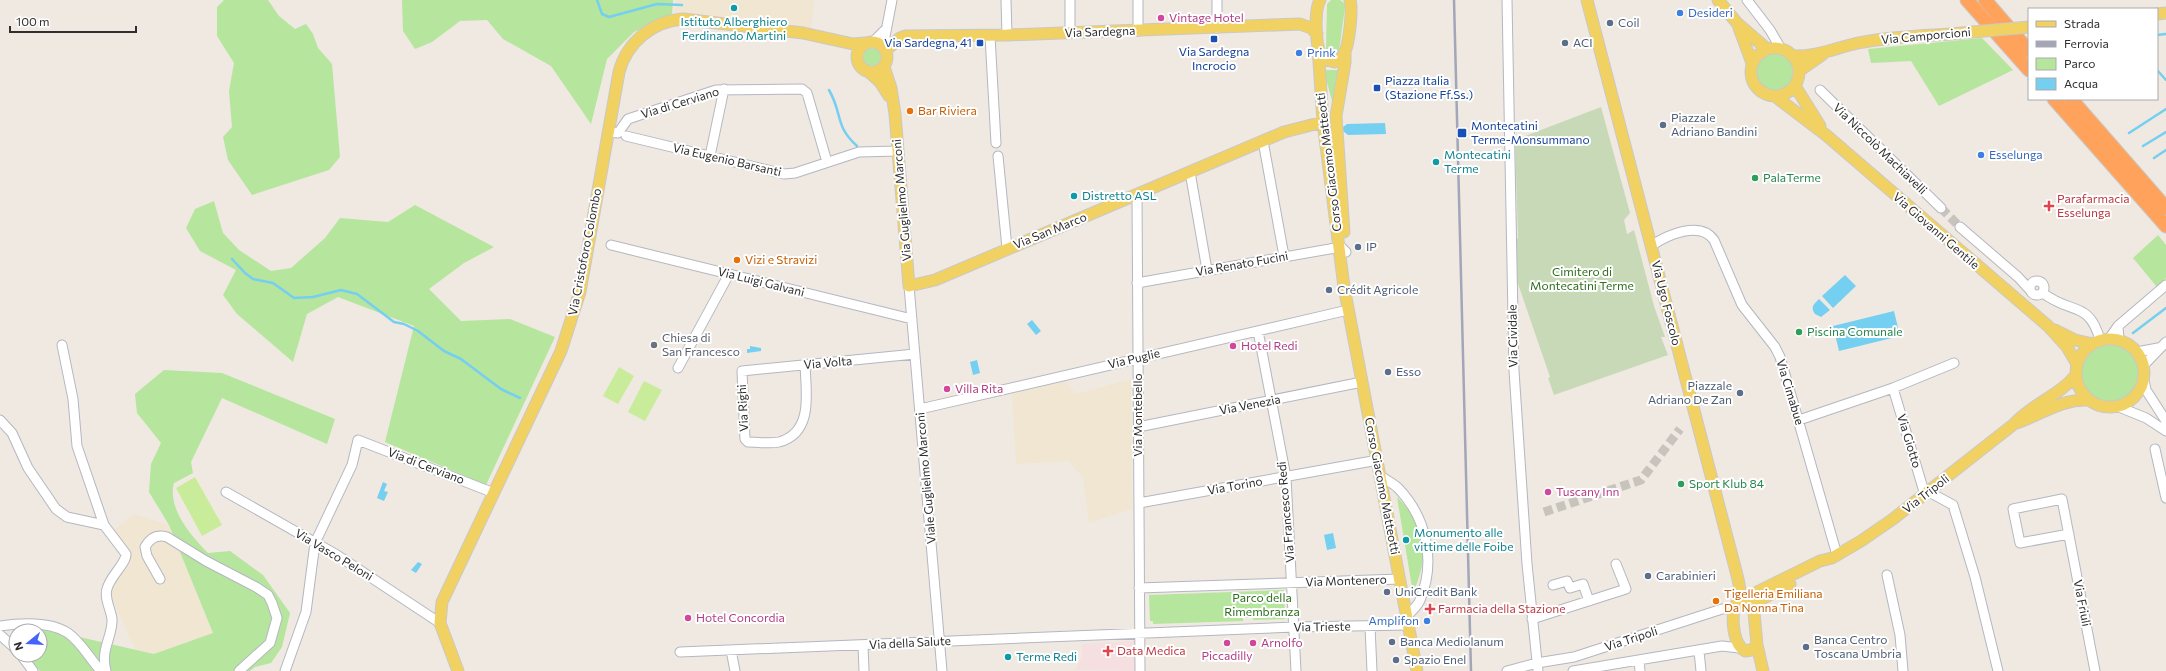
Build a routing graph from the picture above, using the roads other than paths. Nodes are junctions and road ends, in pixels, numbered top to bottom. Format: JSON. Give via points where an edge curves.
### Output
{"nodes":[{"id":1,"x":892,"y":0,"type":"edge"},
{"id":2,"x":1006,"y":0,"type":"edge"},
{"id":3,"x":1070,"y":0,"type":"edge"},
{"id":4,"x":1138,"y":0,"type":"edge"},
{"id":5,"x":1217,"y":0,"type":"edge"},
{"id":6,"x":1350,"y":0,"type":"edge"},
{"id":7,"x":1354,"y":0,"type":"edge"},
{"id":8,"x":1507,"y":0,"type":"edge"},
{"id":9,"x":1587,"y":0,"type":"edge"},
{"id":10,"x":1718,"y":0,"type":"edge"},
{"id":11,"x":1747,"y":0,"type":"edge"},
{"id":12,"x":1967,"y":0,"type":"edge"},
{"id":13,"x":1985,"y":0,"type":"edge"},
{"id":14,"x":1319,"y":2,"type":"edge"},
{"id":15,"x":1351,"y":12,"type":"junction"},
{"id":16,"x":1737,"y":23,"type":"junction"},
{"id":17,"x":2028,"y":27,"type":"edge"},
{"id":18,"x":886,"y":28,"type":"junction"},
{"id":19,"x":1217,"y":28,"type":"junction"},
{"id":20,"x":1138,"y":31,"type":"junction"},
{"id":21,"x":1070,"y":33,"type":"junction"},
{"id":22,"x":1317,"y":34,"type":"junction"},
{"id":23,"x":1007,"y":35,"type":"junction"},
{"id":24,"x":990,"y":36,"type":"junction"},
{"id":25,"x":836,"y":40,"type":"junction"},
{"id":26,"x":869,"y":43,"type":"junction"},
{"id":27,"x":1318,"y":47,"type":"junction"},
{"id":28,"x":885,"y":48,"type":"junction"},
{"id":29,"x":1767,"y":49,"type":"junction"},
{"id":30,"x":1781,"y":49,"type":"junction"},
{"id":31,"x":2028,"y":50,"type":"edge"},
{"id":32,"x":1345,"y":52,"type":"junction"},
{"id":33,"x":1825,"y":53,"type":"junction"},
{"id":34,"x":1792,"y":56,"type":"junction"},
{"id":35,"x":857,"y":61,"type":"junction"},
{"id":36,"x":1752,"y":63,"type":"junction"},
{"id":37,"x":884,"y":67,"type":"junction"},
{"id":38,"x":2028,"y":69,"type":"edge"},
{"id":39,"x":1799,"y":71,"type":"junction"},
{"id":40,"x":869,"y":72,"type":"junction"},
{"id":41,"x":1795,"y":86,"type":"junction"},
{"id":42,"x":724,"y":89,"type":"junction"},
{"id":43,"x":1820,"y":90,"type":"dead end"},
{"id":44,"x":1776,"y":97,"type":"junction"},
{"id":45,"x":2055,"y":100,"type":"edge"},
{"id":46,"x":2072,"y":100,"type":"edge"},
{"id":47,"x":895,"y":114,"type":"junction"},
{"id":48,"x":1324,"y":122,"type":"junction"},
{"id":49,"x":608,"y":132,"type":"junction"},
{"id":50,"x":1826,"y":135,"type":"junction"},
{"id":51,"x":626,"y":136,"type":"dead end"},
{"id":52,"x":1263,"y":141,"type":"junction"},
{"id":53,"x":996,"y":144,"type":"dead end"},
{"id":54,"x":898,"y":151,"type":"junction"},
{"id":55,"x":710,"y":156,"type":"junction"},
{"id":56,"x":998,"y":156,"type":"dead end"},
{"id":57,"x":827,"y":162,"type":"junction"},
{"id":58,"x":1190,"y":172,"type":"junction"},
{"id":59,"x":1137,"y":195,"type":"junction"},
{"id":60,"x":1940,"y":208,"type":"tunnel mouth"},
{"id":61,"x":2166,"y":208,"type":"edge"},
{"id":62,"x":2166,"y":226,"type":"edge"},
{"id":63,"x":1960,"y":227,"type":"tunnel mouth"},
{"id":64,"x":611,"y":245,"type":"dead end"},
{"id":65,"x":1651,"y":246,"type":"junction"},
{"id":66,"x":1008,"y":248,"type":"junction"},
{"id":67,"x":1342,"y":250,"type":"junction"},
{"id":68,"x":1284,"y":256,"type":"junction"},
{"id":69,"x":1207,"y":270,"type":"junction"},
{"id":70,"x":729,"y":274,"type":"junction"},
{"id":71,"x":1137,"y":284,"type":"junction"},
{"id":72,"x":2166,"y":285,"type":"edge"},
{"id":73,"x":909,"y":286,"type":"junction"},
{"id":74,"x":1348,"y":305,"type":"junction"},
{"id":75,"x":912,"y":318,"type":"junction"},
{"id":76,"x":2048,"y":326,"type":"junction"},
{"id":77,"x":1258,"y":331,"type":"junction"},
{"id":78,"x":2105,"y":341,"type":"junction"},
{"id":79,"x":2166,"y":342,"type":"edge"},
{"id":80,"x":62,"y":346,"type":"dead end"},
{"id":81,"x":2158,"y":348,"type":"junction"},
{"id":82,"x":2137,"y":352,"type":"junction"},
{"id":83,"x":915,"y":354,"type":"junction"},
{"id":84,"x":1138,"y":358,"type":"junction"},
{"id":85,"x":1954,"y":363,"type":"dead end"},
{"id":86,"x":805,"y":365,"type":"junction"},
{"id":87,"x":2144,"y":366,"type":"junction"},
{"id":88,"x":678,"y":368,"type":"dead end"},
{"id":89,"x":2076,"y":370,"type":"junction"},
{"id":90,"x":742,"y":371,"type":"joint"},
{"id":91,"x":2144,"y":380,"type":"junction"},
{"id":92,"x":1362,"y":382,"type":"junction"},
{"id":93,"x":1893,"y":388,"type":"junction"},
{"id":94,"x":2088,"y":400,"type":"junction"},
{"id":95,"x":1271,"y":401,"type":"junction"},
{"id":96,"x":2119,"y":407,"type":"junction"},
{"id":97,"x":920,"y":409,"type":"junction"},
{"id":98,"x":0,"y":420,"type":"edge"},
{"id":99,"x":1799,"y":420,"type":"junction"},
{"id":100,"x":2166,"y":421,"type":"edge"},
{"id":101,"x":2014,"y":424,"type":"junction"},
{"id":102,"x":1138,"y":427,"type":"junction"},
{"id":103,"x":2166,"y":431,"type":"edge"},
{"id":104,"x":2155,"y":449,"type":"dead end"},
{"id":105,"x":1378,"y":460,"type":"junction"},
{"id":106,"x":1380,"y":476,"type":"junction"},
{"id":107,"x":1286,"y":477,"type":"junction"},
{"id":108,"x":226,"y":492,"type":"dead end"},
{"id":109,"x":494,"y":493,"type":"junction"},
{"id":110,"x":1927,"y":493,"type":"junction"},
{"id":111,"x":2166,"y":498,"type":"edge"},
{"id":112,"x":1139,"y":503,"type":"junction"},
{"id":113,"x":104,"y":525,"type":"junction"},
{"id":114,"x":2069,"y":534,"type":"junction"},
{"id":115,"x":315,"y":543,"type":"junction"},
{"id":116,"x":1835,"y":556,"type":"junction"},
{"id":117,"x":1616,"y":564,"type":"dead end"},
{"id":118,"x":1887,"y":575,"type":"dead end"},
{"id":119,"x":160,"y":579,"type":"dead end"},
{"id":120,"x":1400,"y":579,"type":"junction"},
{"id":121,"x":1292,"y":583,"type":"junction"},
{"id":122,"x":1553,"y":585,"type":"dead end"},
{"id":123,"x":1139,"y":588,"type":"junction"},
{"id":124,"x":1589,"y":601,"type":"junction"},
{"id":125,"x":1738,"y":606,"type":"junction"},
{"id":126,"x":1754,"y":612,"type":"junction"},
{"id":127,"x":1532,"y":619,"type":"junction"},
{"id":128,"x":1407,"y":621,"type":"junction"},
{"id":129,"x":440,"y":622,"type":"junction"},
{"id":130,"x":0,"y":626,"type":"edge"},
{"id":131,"x":1370,"y":626,"type":"junction"},
{"id":132,"x":1295,"y":627,"type":"junction"},
{"id":133,"x":0,"y":634,"type":"edge"},
{"id":134,"x":1140,"y":634,"type":"junction"},
{"id":135,"x":8,"y":642,"type":"edge"},
{"id":136,"x":939,"y":642,"type":"junction"},
{"id":137,"x":863,"y":645,"type":"junction"},
{"id":138,"x":1757,"y":645,"type":"junction"},
{"id":139,"x":731,"y":650,"type":"junction"},
{"id":140,"x":1742,"y":650,"type":"junction"},
{"id":141,"x":1699,"y":651,"type":"junction"},
{"id":142,"x":680,"y":652,"type":"dead end"},
{"id":143,"x":1574,"y":657,"type":"junction"},
{"id":144,"x":1639,"y":660,"type":"junction"},
{"id":145,"x":1537,"y":667,"type":"edge"},
{"id":146,"x":101,"y":671,"type":"edge"},
{"id":147,"x":106,"y":671,"type":"edge"},
{"id":148,"x":239,"y":671,"type":"edge"},
{"id":149,"x":285,"y":671,"type":"edge"},
{"id":150,"x":458,"y":671,"type":"edge"},
{"id":151,"x":735,"y":671,"type":"edge"},
{"id":152,"x":864,"y":671,"type":"edge"},
{"id":153,"x":942,"y":671,"type":"edge"},
{"id":154,"x":1140,"y":671,"type":"edge"},
{"id":155,"x":1296,"y":671,"type":"edge"},
{"id":156,"x":1372,"y":671,"type":"edge"},
{"id":157,"x":1417,"y":671,"type":"edge"},
{"id":158,"x":1507,"y":671,"type":"edge"},
{"id":159,"x":1575,"y":671,"type":"edge"},
{"id":160,"x":1640,"y":671,"type":"edge"},
{"id":161,"x":1701,"y":671,"type":"edge"},
{"id":162,"x":1757,"y":671,"type":"edge"},
{"id":163,"x":1763,"y":671,"type":"edge"},
{"id":164,"x":1903,"y":671,"type":"edge"},
{"id":165,"x":1998,"y":671,"type":"edge"},
{"id":166,"x":2095,"y":671,"type":"edge"}],
"edges":[{"from":1,"to":18,"type":"street"},
{"from":2,"to":23,"type":"street"},
{"from":3,"to":21,"type":"street"},
{"from":4,"to":20,"type":"street"},
{"from":5,"to":19,"type":"street"},
{"from":6,"to":15,"type":"main road"},
{"from":7,"to":15,"type":"main road"},
{"from":8,"to":127,"type":"street","name":"Via Cividale","via":[[1514,371]]},
{"from":9,"to":65,"type":"main road","name":"Via Ugo Foscolo"},
{"from":10,"to":16,"type":"main road"},
{"from":11,"to":30,"type":"street"},
{"from":12,"to":38,"type":"highway"},
{"from":13,"to":31,"type":"highway"},
{"from":14,"to":22,"type":"main road","name":"Corso Giacomo Matteotti"},
{"from":15,"to":32,"type":"main road","name":"Corso Giacomo Matteotti"},
{"from":16,"to":29,"type":"main road"},
{"from":16,"to":36,"type":"main road"},
{"from":17,"to":33,"type":"main road","name":"Via Camporcioni","bridge":true,"via":[[1858,43]]},
{"from":18,"to":26,"type":"street"},
{"from":18,"to":28,"type":"street"},
{"from":19,"to":20,"type":"main road","name":"Via Sardegna"},
{"from":19,"to":22,"type":"main road","name":"Via Sardegna","via":[[1300,24],[1311,28]]},
{"from":20,"to":21,"type":"main road","name":"Via Sardegna"},
{"from":21,"to":23,"type":"main road","name":"Via Sardegna"},
{"from":22,"to":27,"type":"main road","name":"Corso Giacomo Matteotti"},
{"from":23,"to":24,"type":"main road","name":"Via Sardegna"},
{"from":24,"to":28,"type":"main road","name":"Via Sardegna","via":[[903,37]]},
{"from":24,"to":53,"type":"street"},
{"from":25,"to":26,"type":"main road","name":"Via Cristoforo Colombo","via":[[856,44]]},
{"from":25,"to":35,"type":"main road"},
{"from":25,"to":49,"type":"main road","name":"Via Cristoforo Colombo","via":[[802,33],[690,19],[666,22],[640,37],[623,58]]},
{"from":26,"to":28,"type":"main road"},
{"from":26,"to":35,"type":"main road","via":[[858,51]]},
{"from":27,"to":32,"type":"main road","via":[[1321,56],[1328,62],[1339,60]]},
{"from":27,"to":48,"type":"main road","name":"Corso Giacomo Matteotti"},
{"from":28,"to":37,"type":"main road","name":"Via Guglielmo Marconi","via":[[888,58]]},
{"from":29,"to":30,"type":"main road"},
{"from":29,"to":36,"type":"main road","via":[[1758,54]]},
{"from":30,"to":34,"type":"main road"},
{"from":32,"to":67,"type":"main road","name":"Corso Giacomo Matteotti","via":[[1336,116]]},
{"from":33,"to":34,"type":"main road"},
{"from":33,"to":39,"type":"main road"},
{"from":34,"to":39,"type":"main road"},
{"from":35,"to":40,"type":"main road","name":"Via Guglielmo Marconi"},
{"from":36,"to":44,"type":"main road","via":[[1751,78],[1756,88],[1765,95]]},
{"from":37,"to":40,"type":"main road","via":[[877,72]]},
{"from":37,"to":47,"type":"main road","name":"Via Guglielmo Marconi","via":[[891,88]]},
{"from":39,"to":41,"type":"main road"},
{"from":40,"to":47,"type":"main road","name":"Via Guglielmo Marconi","via":[[884,86]]},
{"from":41,"to":44,"type":"main road","via":[[1787,93]]},
{"from":41,"to":50,"type":"main road"},
{"from":42,"to":49,"type":"street","name":"Via di Cerviano","via":[[628,119],[619,132]]},
{"from":42,"to":55,"type":"street"},
{"from":42,"to":57,"type":"street","name":"Via di Cerviano","via":[[805,90]]},
{"from":43,"to":60,"type":"street","name":"Via Niccolò Machiavelli"},
{"from":44,"to":50,"type":"main road"},
{"from":45,"to":62,"type":"highway"},
{"from":46,"to":61,"type":"highway"},
{"from":47,"to":54,"type":"main road","name":"Via Guglielmo Marconi"},
{"from":48,"to":52,"type":"main road","name":"Via San Marco","via":[[1302,126]]},
{"from":48,"to":67,"type":"main road","name":"Corso Giacomo Matteotti"},
{"from":49,"to":109,"type":"main road","name":"Via Cristoforo Colombo","via":[[580,292],[573,318],[561,351]]},
{"from":50,"to":76,"type":"main road","name":"Via Giovanni Gentile"},
{"from":51,"to":55,"type":"street","name":"Via Eugenio Barsanti"},
{"from":52,"to":58,"type":"main road","name":"Via San Marco"},
{"from":52,"to":68,"type":"street"},
{"from":54,"to":57,"type":"street","name":"Via Eugenio Barsanti","via":[[860,152]]},
{"from":54,"to":73,"type":"main road","name":"Via Guglielmo Marconi"},
{"from":55,"to":57,"type":"street","name":"Via Eugenio Barsanti","via":[[784,174]]},
{"from":56,"to":66,"type":"street"},
{"from":58,"to":59,"type":"main road","name":"Via San Marco"},
{"from":58,"to":69,"type":"street"},
{"from":59,"to":66,"type":"main road","name":"Via San Marco"},
{"from":59,"to":71,"type":"street","name":"Via Montebello"},
{"from":63,"to":78,"type":"street","via":[[2032,286],[2034,295],[2043,293],[2057,304],[2087,314]]},
{"from":64,"to":70,"type":"street","name":"Via Luigi Galvani"},
{"from":65,"to":99,"type":"street","name":"Via Cimabue","via":[[1669,236],[1694,230],[1704,230],[1711,236],[1742,305],[1779,354]]},
{"from":65,"to":125,"type":"main road","name":"Via Ugo Foscolo","via":[[1738,579]]},
{"from":66,"to":73,"type":"main road","name":"Via San Marco","via":[[935,280]]},
{"from":67,"to":68,"type":"street","name":"Via Renato Fucini"},
{"from":67,"to":74,"type":"main road","name":"Corso Giacomo Matteotti"},
{"from":68,"to":69,"type":"street","name":"Via Renato Fucini"},
{"from":69,"to":71,"type":"street","name":"Via Renato Fucini"},
{"from":70,"to":75,"type":"street","name":"Via Luigi Galvani"},
{"from":70,"to":88,"type":"street"},
{"from":71,"to":84,"type":"street","name":"Via Montebello"},
{"from":72,"to":78,"type":"street","via":[[2118,326]]},
{"from":73,"to":75,"type":"street","name":"Viale Guglielmo Marconi"},
{"from":74,"to":77,"type":"street","name":"Via Puglie"},
{"from":74,"to":92,"type":"main road","name":"Corso Giacomo Matteotti"},
{"from":75,"to":83,"type":"street","name":"Viale Guglielmo Marconi"},
{"from":76,"to":78,"type":"main road","via":[[2075,340]]},
{"from":76,"to":89,"type":"main road","via":[[2067,347]]},
{"from":77,"to":84,"type":"street","name":"Via Puglie"},
{"from":77,"to":95,"type":"street","name":"Via Francesco Redi"},
{"from":78,"to":82,"type":"main road","via":[[2129,344]]},
{"from":78,"to":89,"type":"main road","via":[[2082,354]]},
{"from":79,"to":81,"type":"street"},
{"from":80,"to":113,"type":"street","via":[[74,399],[77,446]]},
{"from":81,"to":82,"type":"street"},
{"from":81,"to":87,"type":"street"},
{"from":82,"to":87,"type":"main road"},
{"from":83,"to":86,"type":"street","name":"Via Volta"},
{"from":83,"to":97,"type":"street","name":"Viale Guglielmo Marconi"},
{"from":84,"to":97,"type":"street","name":"Via Puglie"},
{"from":84,"to":102,"type":"street","name":"Via Montebello"},
{"from":85,"to":93,"type":"street"},
{"from":86,"to":90,"type":"street","name":"Via Volta"},
{"from":86,"to":90,"type":"street","name":"Via Righi","via":[[806,408],[802,424],[795,433],[779,442],[748,442],[745,439]]},
{"from":87,"to":91,"type":"main road"},
{"from":89,"to":94,"type":"main road","via":[[2081,391]]},
{"from":89,"to":101,"type":"main road","via":[[2064,388],[2024,413]]},
{"from":91,"to":96,"type":"main road","via":[[2136,397]]},
{"from":91,"to":100,"type":"street","via":[[2146,390]]},
{"from":92,"to":95,"type":"street","name":"Via Venezia"},
{"from":92,"to":105,"type":"main road","name":"Corso Giacomo Matteotti"},
{"from":93,"to":99,"type":"street"},
{"from":93,"to":110,"type":"street","name":"Via Giotto"},
{"from":94,"to":96,"type":"main road","via":[[2106,408]]},
{"from":94,"to":101,"type":"main road","via":[[2077,399],[2058,404],[2028,420]]},
{"from":95,"to":102,"type":"street","name":"Via Venezia"},
{"from":95,"to":107,"type":"street","name":"Via Francesco Redi"},
{"from":96,"to":103,"type":"street","via":[[2146,418]]},
{"from":97,"to":136,"type":"street","name":"Viale Guglielmo Marconi"},
{"from":98,"to":113,"type":"street","via":[[12,433],[28,468],[56,509],[67,517]]},
{"from":99,"to":116,"type":"street","name":"Via Cimabue"},
{"from":101,"to":110,"type":"main road","name":"Via Tripoli"},
{"from":102,"to":112,"type":"street","name":"Via Montebello"},
{"from":104,"to":111,"type":"street"},
{"from":105,"to":106,"type":"main road","name":"Corso Giacomo Matteotti"},
{"from":105,"to":107,"type":"street","name":"Via Torino"},
{"from":106,"to":120,"type":"main road","name":"Corso Giacomo Matteotti"},
{"from":106,"to":128,"type":"street","via":[[1398,488],[1422,522],[1425,534],[1428,551],[1427,572],[1420,602]]},
{"from":107,"to":112,"type":"street","name":"Via Torino"},
{"from":107,"to":121,"type":"street","name":"Via Francesco Redi"},
{"from":108,"to":115,"type":"street","name":"Via Vasco Peloni"},
{"from":109,"to":115,"type":"street","name":"Via di Cerviano","via":[[358,440],[352,465]]},
{"from":109,"to":129,"type":"main road","name":"Via Cristoforo Colombo","via":[[447,588]]},
{"from":110,"to":116,"type":"main road","name":"Via Tripoli","via":[[1894,519]]},
{"from":110,"to":165,"type":"street","via":[[1953,505],[1975,578]]},
{"from":112,"to":123,"type":"street","name":"Via Montebello"},
{"from":113,"to":147,"type":"street","via":[[126,554],[106,590],[112,620],[104,647]]},
{"from":114,"to":114,"type":"street","name":"Via Friuli","via":[[2062,499],[2013,509],[2020,543]]},
{"from":114,"to":166,"type":"street","name":"Via Friuli"},
{"from":115,"to":129,"type":"street","name":"Via Vasco Peloni"},
{"from":115,"to":149,"type":"street","via":[[306,612]]},
{"from":116,"to":125,"type":"main road","via":[[1751,595]]},
{"from":116,"to":126,"type":"main road","via":[[1823,567],[1758,601]]},
{"from":117,"to":124,"type":"street","via":[[1626,589]]},
{"from":118,"to":164,"type":"street","via":[[1900,635]]},
{"from":119,"to":148,"type":"street","via":[[147,556],[145,547],[150,540],[159,536],[167,537],[268,595],[277,618],[274,635],[265,649]]},
{"from":120,"to":121,"type":"street","name":"Via Montenero"},
{"from":120,"to":128,"type":"main road","name":"Corso Giacomo Matteotti"},
{"from":121,"to":123,"type":"street"},
{"from":121,"to":132,"type":"street","name":"Via Francesco Redi"},
{"from":122,"to":124,"type":"street","via":[[1567,582],[1570,588],[1583,584]]},
{"from":123,"to":134,"type":"street","name":"Via Montebello"},
{"from":124,"to":127,"type":"street"},
{"from":125,"to":126,"type":"main road","via":[[1750,606]]},
{"from":125,"to":140,"type":"main road","name":"Via Ugo Foscolo","via":[[1733,617]]},
{"from":125,"to":143,"type":"street","name":"Via Tripoli"},
{"from":126,"to":138,"type":"main road"},
{"from":127,"to":145,"type":"street","name":"Via Cividale"},
{"from":128,"to":131,"type":"street","name":"Via Trieste"},
{"from":128,"to":157,"type":"main road","name":"Corso Giacomo Matteotti"},
{"from":129,"to":150,"type":"main road","name":"Via Cristoforo Colombo"},
{"from":130,"to":146,"type":"street","via":[[36,625],[62,630],[75,639]]},
{"from":131,"to":132,"type":"street","name":"Via Trieste"},
{"from":131,"to":156,"type":"street"},
{"from":132,"to":134,"type":"street","name":"Via Trieste"},
{"from":132,"to":155,"type":"street","name":"Via Francesco Redi"},
{"from":133,"to":135,"type":"street"},
{"from":134,"to":136,"type":"street","name":"Via della Salute"},
{"from":134,"to":154,"type":"street","name":"Via Montebello"},
{"from":136,"to":137,"type":"street","name":"Via della Salute"},
{"from":136,"to":153,"type":"street","name":"Viale Guglielmo Marconi"},
{"from":137,"to":139,"type":"street","name":"Via della Salute"},
{"from":137,"to":152,"type":"street"},
{"from":138,"to":140,"type":"main road","via":[[1751,650]]},
{"from":138,"to":163,"type":"main road"},
{"from":139,"to":142,"type":"street","name":"Via della Salute"},
{"from":139,"to":151,"type":"street"},
{"from":140,"to":141,"type":"street","via":[[1722,646]]},
{"from":140,"to":162,"type":"main road","via":[[1753,660]]},
{"from":141,"to":144,"type":"street"},
{"from":141,"to":161,"type":"street"},
{"from":143,"to":145,"type":"street","name":"Via Tripoli"},
{"from":143,"to":159,"type":"street"},
{"from":144,"to":159,"type":"street"},
{"from":144,"to":160,"type":"street"},
{"from":145,"to":158,"type":"street","name":"Via Tripoli"}]}
